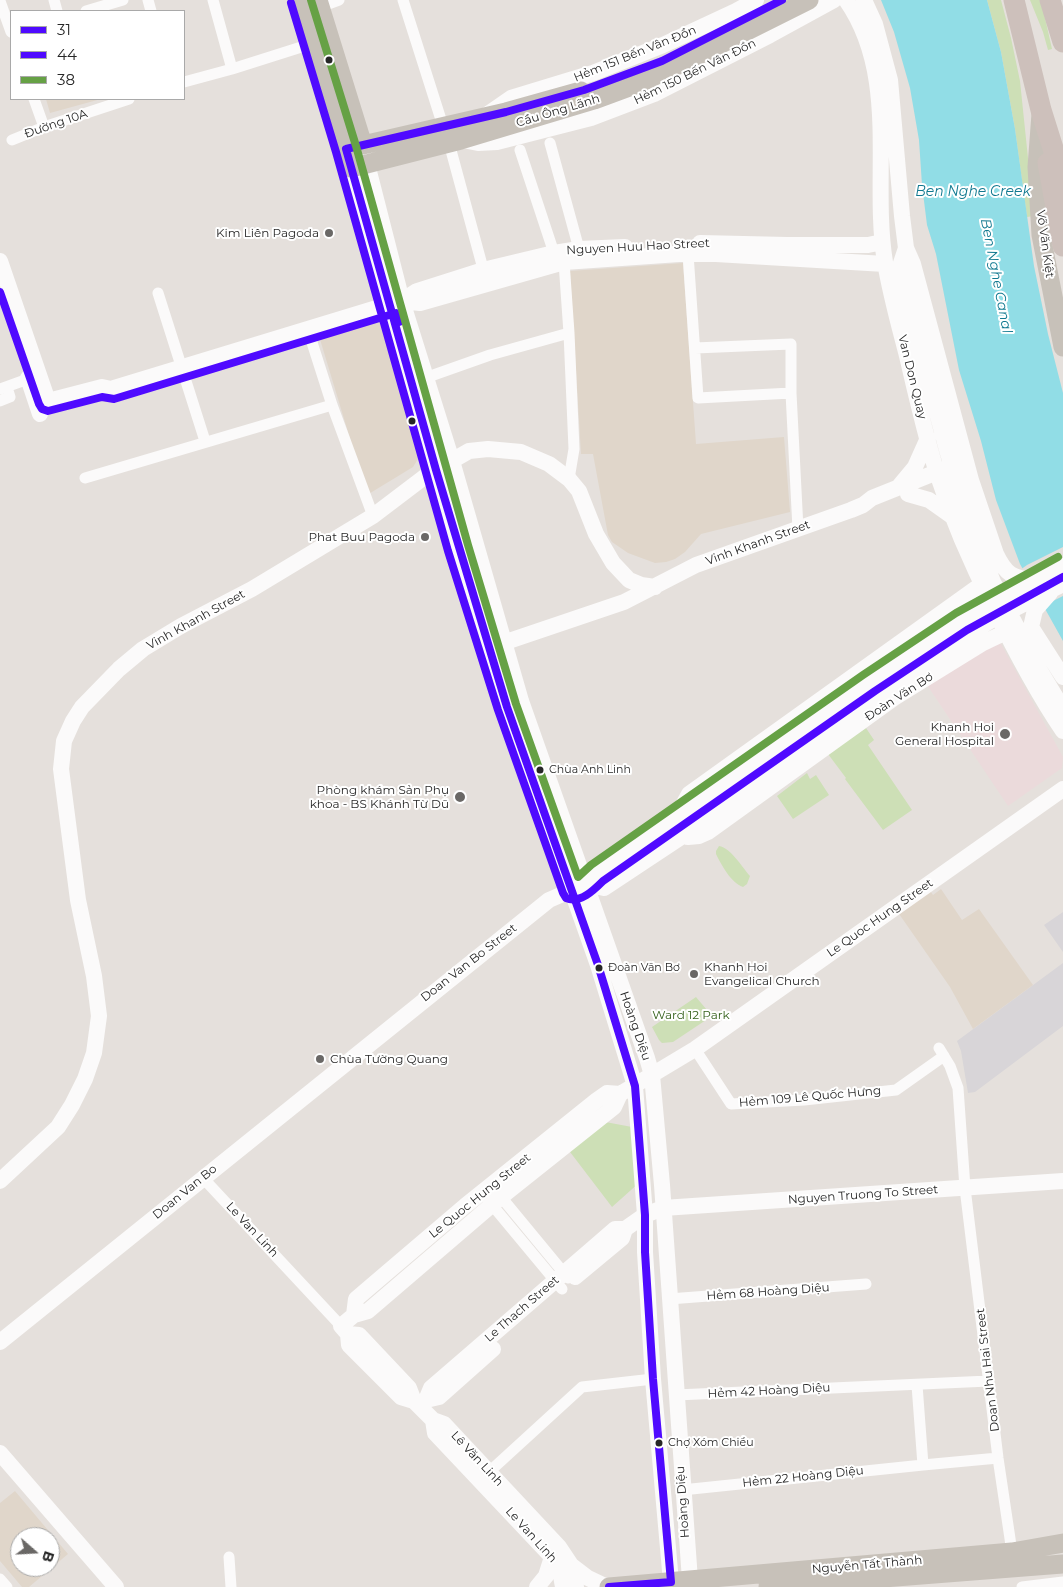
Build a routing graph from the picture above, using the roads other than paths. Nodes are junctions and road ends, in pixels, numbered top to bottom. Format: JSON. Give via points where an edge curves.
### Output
{"nodes":[{"id":1,"x":123,"y":0,"type":"edge"},
{"id":2,"x":213,"y":0,"type":"edge"},
{"id":3,"x":301,"y":0,"type":"edge"},
{"id":4,"x":339,"y":0,"type":"edge"},
{"id":5,"x":403,"y":0,"type":"edge"},
{"id":6,"x":756,"y":0,"type":"edge"},
{"id":7,"x":782,"y":0,"type":"edge"},
{"id":8,"x":834,"y":0,"type":"edge"},
{"id":9,"x":846,"y":0,"type":"edge"},
{"id":10,"x":864,"y":0,"type":"edge"},
{"id":11,"x":1014,"y":0,"type":"edge"},
{"id":12,"x":1050,"y":0,"type":"edge"},
{"id":13,"x":0,"y":1,"type":"edge"},
{"id":14,"x":319,"y":3,"type":"edge"},
{"id":15,"x":808,"y":4,"type":"edge"},
{"id":16,"x":89,"y":10,"type":"edge"},
{"id":17,"x":10,"y":30,"type":"edge"},
{"id":18,"x":1063,"y":42,"type":"edge"},
{"id":19,"x":314,"y":43,"type":"junction"},
{"id":20,"x":232,"y":69,"type":"junction"},
{"id":21,"x":185,"y":82,"type":"edge"},
{"id":22,"x":34,"y":100,"type":"edge"},
{"id":23,"x":126,"y":100,"type":"edge"},
{"id":24,"x":1041,"y":110,"type":"junction"},
{"id":25,"x":485,"y":116,"type":"junction"},
{"id":26,"x":508,"y":119,"type":"junction"},
{"id":27,"x":44,"y":127,"type":"junction"},
{"id":28,"x":451,"y":136,"type":"junction"},
{"id":29,"x":12,"y":140,"type":"dead end"},
{"id":30,"x":550,"y":143,"type":"dead end"},
{"id":31,"x":354,"y":147,"type":"junction"},
{"id":32,"x":520,"y":150,"type":"dead end"},
{"id":33,"x":359,"y":166,"type":"junction"},
{"id":34,"x":1058,"y":185,"type":"edge"},
{"id":35,"x":882,"y":242,"type":"junction"},
{"id":36,"x":1063,"y":246,"type":"edge"},
{"id":37,"x":906,"y":248,"type":"junction"},
{"id":38,"x":579,"y":249,"type":"junction"},
{"id":39,"x":863,"y":253,"type":"junction"},
{"id":40,"x":688,"y":254,"type":"junction"},
{"id":41,"x":559,"y":258,"type":"junction"},
{"id":42,"x":0,"y":261,"type":"edge"},
{"id":43,"x":885,"y":264,"type":"junction"},
{"id":44,"x":485,"y":277,"type":"junction"},
{"id":45,"x":0,"y":293,"type":"edge"},
{"id":46,"x":158,"y":293,"type":"dead end"},
{"id":47,"x":396,"y":303,"type":"junction"},
{"id":48,"x":308,"y":330,"type":"junction"},
{"id":49,"x":569,"y":333,"type":"junction"},
{"id":50,"x":1063,"y":347,"type":"edge"},
{"id":51,"x":694,"y":348,"type":"junction"},
{"id":52,"x":181,"y":367,"type":"junction"},
{"id":53,"x":425,"y":378,"type":"junction"},
{"id":54,"x":28,"y":379,"type":"junction"},
{"id":55,"x":3,"y":388,"type":"edge"},
{"id":56,"x":791,"y":393,"type":"junction"},
{"id":57,"x":0,"y":401,"type":"edge"},
{"id":58,"x":332,"y":405,"type":"junction"},
{"id":59,"x":44,"y":407,"type":"junction"},
{"id":60,"x":928,"y":438,"type":"junction"},
{"id":61,"x":205,"y":442,"type":"junction"},
{"id":62,"x":452,"y":461,"type":"junction"},
{"id":63,"x":436,"y":470,"type":"junction"},
{"id":64,"x":946,"y":474,"type":"junction"},
{"id":65,"x":85,"y":478,"type":"dead end"},
{"id":66,"x":569,"y":479,"type":"junction"},
{"id":67,"x":903,"y":491,"type":"junction"},
{"id":68,"x":373,"y":516,"type":"junction"},
{"id":69,"x":953,"y":517,"type":"junction"},
{"id":70,"x":798,"y":529,"type":"junction"},
{"id":71,"x":1063,"y":566,"type":"edge"},
{"id":72,"x":625,"y":575,"type":"junction"},
{"id":73,"x":1034,"y":581,"type":"junction"},
{"id":74,"x":982,"y":584,"type":"junction"},
{"id":75,"x":1059,"y":586,"type":"edge"},
{"id":76,"x":656,"y":587,"type":"junction"},
{"id":77,"x":624,"y":602,"type":"junction"},
{"id":78,"x":1006,"y":632,"type":"junction"},
{"id":79,"x":497,"y":645,"type":"junction"},
{"id":80,"x":1063,"y":677,"type":"edge"},
{"id":81,"x":1063,"y":709,"type":"edge"},
{"id":82,"x":1063,"y":731,"type":"edge"},
{"id":83,"x":750,"y":776,"type":"junction"},
{"id":84,"x":1063,"y":789,"type":"edge"},
{"id":85,"x":675,"y":819,"type":"junction"},
{"id":86,"x":681,"y":838,"type":"junction"},
{"id":87,"x":578,"y":887,"type":"junction"},
{"id":88,"x":695,"y":1049,"type":"junction"},
{"id":89,"x":941,"y":1052,"type":"joint"},
{"id":90,"x":652,"y":1076,"type":"junction"},
{"id":91,"x":635,"y":1086,"type":"junction"},
{"id":92,"x":203,"y":1178,"type":"junction"},
{"id":93,"x":0,"y":1181,"type":"edge"},
{"id":94,"x":1063,"y":1181,"type":"edge"},
{"id":95,"x":965,"y":1188,"type":"junction"},
{"id":96,"x":492,"y":1195,"type":"junction"},
{"id":97,"x":663,"y":1208,"type":"junction"},
{"id":98,"x":646,"y":1215,"type":"junction"},
{"id":99,"x":563,"y":1281,"type":"junction"},
{"id":100,"x":866,"y":1284,"type":"dead end"},
{"id":101,"x":669,"y":1299,"type":"junction"},
{"id":102,"x":345,"y":1330,"type":"junction"},
{"id":103,"x":0,"y":1342,"type":"edge"},
{"id":104,"x":653,"y":1379,"type":"junction"},
{"id":105,"x":989,"y":1381,"type":"junction"},
{"id":106,"x":916,"y":1385,"type":"junction"},
{"id":107,"x":676,"y":1395,"type":"junction"},
{"id":108,"x":420,"y":1402,"type":"junction"},
{"id":109,"x":433,"y":1420,"type":"junction"},
{"id":110,"x":0,"y":1454,"type":"edge"},
{"id":111,"x":998,"y":1458,"type":"junction"},
{"id":112,"x":923,"y":1465,"type":"junction"},
{"id":113,"x":490,"y":1472,"type":"junction"},
{"id":114,"x":682,"y":1490,"type":"junction"},
{"id":115,"x":1063,"y":1543,"type":"edge"},
{"id":116,"x":229,"y":1556,"type":"dead end"},
{"id":117,"x":552,"y":1557,"type":"junction"},
{"id":118,"x":1014,"y":1560,"type":"junction"},
{"id":119,"x":1063,"y":1564,"type":"edge"},
{"id":120,"x":570,"y":1565,"type":"junction"},
{"id":121,"x":0,"y":1579,"type":"edge"},
{"id":122,"x":1063,"y":1582,"type":"edge"},
{"id":123,"x":670,"y":1584,"type":"edge"},
{"id":124,"x":690,"y":1584,"type":"edge"},
{"id":125,"x":7,"y":1587,"type":"edge"},
{"id":126,"x":116,"y":1587,"type":"edge"},
{"id":127,"x":231,"y":1587,"type":"edge"},
{"id":128,"x":537,"y":1587,"type":"edge"},
{"id":129,"x":563,"y":1587,"type":"edge"},
{"id":130,"x":576,"y":1587,"type":"edge"},
{"id":131,"x":608,"y":1587,"type":"edge"},
{"id":132,"x":768,"y":1587,"type":"edge"},
{"id":133,"x":1017,"y":1587,"type":"edge"},
{"id":134,"x":1022,"y":1587,"type":"edge"}],
"edges":[{"from":1,"to":16,"type":"street"},
{"from":2,"to":20,"type":"street"},
{"from":3,"to":19,"type":"main road","name":"Hoàng Diệu"},
{"from":4,"to":14,"type":"street"},
{"from":5,"to":28,"type":"street"},
{"from":6,"to":25,"type":"main road","name":"Hẻm 151 Bến Vân Đồn","via":[[663,45],[593,73],[511,98]]},
{"from":7,"to":26,"type":"main road","name":"Cầu Ông Lãnh","via":[[662,61]]},
{"from":8,"to":15,"type":"main road","name":"Hẻm 150 Bến Vân Đồn"},
{"from":9,"to":35,"type":"main road","name":"Van Don Quay","via":[[867,41],[878,97]]},
{"from":10,"to":37,"type":"main road","name":"Van Don Quay","via":[[875,24],[890,80]]},
{"from":11,"to":24,"type":"highway","name":"Võ Văn Kiệt"},
{"from":12,"to":18,"type":"highway"},
{"from":13,"to":17,"type":"street"},
{"from":14,"to":31,"type":"main road","name":"Hoàng Diệu"},
{"from":15,"to":26,"type":"main road","name":"Cầu Ông Lãnh","via":[[640,83],[594,100]]},
{"from":15,"to":28,"type":"main road","name":"Hẻm 150 Bến Vân Đồn","via":[[770,35],[654,94],[591,118],[497,142]]},
{"from":19,"to":20,"type":"street"},
{"from":19,"to":31,"type":"main road","name":"Hoàng Diệu"},
{"from":20,"to":21,"type":"street"},
{"from":22,"to":27,"type":"street"},
{"from":23,"to":27,"type":"street","name":"Đường 10A"},
{"from":24,"to":34,"type":"highway"},
{"from":24,"to":50,"type":"main road","name":"Võ Văn Kiệt","via":[[1037,168],[1041,235]]},
{"from":25,"to":26,"type":"main road","name":"Cầu Ông Lãnh"},
{"from":25,"to":28,"type":"main road","name":"Cầu Ông Lãnh"},
{"from":26,"to":28,"type":"main road","name":"Cầu Ông Lãnh"},
{"from":27,"to":29,"type":"street","name":"Đường 10A"},
{"from":28,"to":31,"type":"main road","name":"Cầu Ông Lãnh"},
{"from":28,"to":33,"type":"main road","name":"Cầu Ông Lãnh"},
{"from":28,"to":44,"type":"street"},
{"from":30,"to":38,"type":"street"},
{"from":31,"to":33,"type":"main road","name":"Hoàng Diệu"},
{"from":32,"to":41,"type":"street"},
{"from":33,"to":47,"type":"main road","name":"Hoàng Diệu"},
{"from":34,"to":36,"type":"highway"},
{"from":35,"to":39,"type":"main road","name":"Nguyen Huu Hao Street"},
{"from":35,"to":43,"type":"main road","name":"Van Don Quay"},
{"from":37,"to":64,"type":"main road","name":"Van Don Quay","via":[[900,266]]},
{"from":37,"to":73,"type":"main road","via":[[971,480],[996,554],[1010,575]]},
{"from":38,"to":39,"type":"main road","name":"Nguyen Huu Hao Street","via":[[725,243]]},
{"from":38,"to":41,"type":"main road","name":"Nguyen Huu Hao Street"},
{"from":39,"to":40,"type":"main road","name":"Nguyen Huu Hao Street"},
{"from":39,"to":43,"type":"main road","name":"Nguyen Huu Hao Street"},
{"from":40,"to":41,"type":"main road","name":"Nguyen Huu Hao Street"},
{"from":40,"to":51,"type":"street"},
{"from":41,"to":44,"type":"main road","name":"Nguyen Huu Hao Street"},
{"from":41,"to":49,"type":"street"},
{"from":42,"to":59,"type":"main road"},
{"from":43,"to":60,"type":"main road","name":"Van Don Quay"},
{"from":44,"to":47,"type":"main road","name":"Nguyen Huu Hao Street","via":[[417,291]]},
{"from":45,"to":54,"type":"main road"},
{"from":46,"to":52,"type":"street"},
{"from":47,"to":48,"type":"main road","name":"Nguyen Huu Hao Street"},
{"from":47,"to":53,"type":"main road","name":"Hoàng Diệu"},
{"from":47,"to":63,"type":"main road","name":"Hoàng Diệu"},
{"from":48,"to":52,"type":"main road","name":"Nguyen Huu Hao Street"},
{"from":48,"to":58,"type":"street"},
{"from":49,"to":53,"type":"street","via":[[490,355]]},
{"from":49,"to":66,"type":"street","via":[[574,449]]},
{"from":51,"to":56,"type":"street","via":[[698,398]]},
{"from":51,"to":56,"type":"street","via":[[791,344]]},
{"from":52,"to":59,"type":"main road","name":"Nguyen Huu Hao Street","via":[[111,389],[104,397]]},
{"from":52,"to":61,"type":"street"},
{"from":53,"to":62,"type":"main road","name":"Hoàng Diệu"},
{"from":54,"to":55,"type":"street"},
{"from":54,"to":59,"type":"main road"},
{"from":55,"to":57,"type":"street","via":[[10,397]]},
{"from":56,"to":70,"type":"street"},
{"from":58,"to":61,"type":"street"},
{"from":58,"to":68,"type":"street"},
{"from":60,"to":64,"type":"main road","name":"Van Don Quay"},
{"from":60,"to":67,"type":"main road"},
{"from":61,"to":65,"type":"street"},
{"from":62,"to":63,"type":"main road","name":"Vinh Khanh Street"},
{"from":62,"to":66,"type":"main road","name":"Vinh Khanh Street","via":[[469,451],[521,452],[549,464]]},
{"from":62,"to":79,"type":"main road","name":"Hoàng Diệu"},
{"from":63,"to":68,"type":"main road","name":"Vinh Khanh Street"},
{"from":63,"to":79,"type":"main road","name":"Hoàng Diệu"},
{"from":64,"to":67,"type":"main road","name":"Vinh Khanh Street"},
{"from":64,"to":69,"type":"main road","name":"Van Don Quay"},
{"from":64,"to":81,"type":"main road","name":"Van Don Quay","via":[[994,582]]},
{"from":66,"to":72,"type":"main road","name":"Vinh Khanh Street","via":[[579,491],[612,563]]},
{"from":67,"to":69,"type":"main road","via":[[929,500]]},
{"from":67,"to":70,"type":"main road","name":"Vinh Khanh Street","via":[[875,506],[863,506]]},
{"from":68,"to":93,"type":"main road","name":"Vinh Khanh Street","via":[[252,589],[143,649],[93,694],[73,721],[64,741],[61,769],[78,900],[94,976],[99,1016],[97,1038],[87,1074],[58,1127]]},
{"from":69,"to":74,"type":"main road","name":"Van Don Quay"},
{"from":70,"to":76,"type":"main road","name":"Vinh Khanh Street","via":[[696,565]]},
{"from":71,"to":73,"type":"main road"},
{"from":72,"to":76,"type":"main road","name":"Vinh Khanh Street","via":[[641,585]]},
{"from":72,"to":77,"type":"main road"},
{"from":73,"to":83,"type":"main road","via":[[962,620],[869,683]]},
{"from":74,"to":78,"type":"main road","name":"Van Don Quay"},
{"from":74,"to":85,"type":"main road","via":[[689,794]]},
{"from":75,"to":80,"type":"main road","via":[[1035,610],[1031,627]]},
{"from":75,"to":83,"type":"main road","via":[[990,621]]},
{"from":76,"to":77,"type":"main road","name":"Vinh Khanh Street"},
{"from":77,"to":79,"type":"main road","name":"Vinh Khanh Street"},
{"from":78,"to":82,"type":"main road","name":"Van Don Quay"},
{"from":78,"to":86,"type":"main road","name":"Đoàn Văn Bơ","via":[[894,698],[708,832]]},
{"from":79,"to":87,"type":"main road","name":"Hoàng Diệu","via":[[514,704]]},
{"from":83,"to":85,"type":"main road"},
{"from":83,"to":86,"type":"main road"},
{"from":84,"to":88,"type":"main road","name":"Le Quoc Hung Street"},
{"from":85,"to":87,"type":"main road"},
{"from":86,"to":87,"type":"main road","name":"Đoàn Văn Bơ","via":[[604,888]]},
{"from":87,"to":90,"type":"main road","name":"Hoàng Diệu"},
{"from":87,"to":91,"type":"main road","name":"Hoàng Diệu"},
{"from":87,"to":92,"type":"main road","name":"Doan Van Bo Street","via":[[541,906]]},
{"from":88,"to":89,"type":"street","name":"Hẻm 109 Lê Quốc Hưng","via":[[732,1104],[896,1090]]},
{"from":88,"to":90,"type":"main road","name":"Le Quoc Hung Street"},
{"from":89,"to":95,"type":"street","name":"Doan Nhu Hai Street","via":[[958,1088]]},
{"from":90,"to":91,"type":"main road","name":"Le Quoc Hung Street"},
{"from":90,"to":97,"type":"main road","name":"Hoàng Diệu"},
{"from":91,"to":96,"type":"main road","name":"Le Quoc Hung Street","via":[[620,1094],[607,1092],[558,1143]]},
{"from":91,"to":98,"type":"main road","name":"Hoàng Diệu"},
{"from":92,"to":102,"type":"street","name":"Le Van Linh"},
{"from":92,"to":103,"type":"main road","name":"Doan Van Bo"},
{"from":94,"to":95,"type":"main road","name":"Nguyen Truong To Street"},
{"from":95,"to":97,"type":"main road","name":"Nguyen Truong To Street"},
{"from":95,"to":105,"type":"street","name":"Doan Nhu Hai Street"},
{"from":96,"to":99,"type":"street"},
{"from":96,"to":102,"type":"main road","name":"Le Quoc Hung Street","via":[[356,1299],[354,1315]]},
{"from":97,"to":98,"type":"main road","name":"Nguyen Truong To Street"},
{"from":97,"to":101,"type":"main road","name":"Hoàng Diệu"},
{"from":98,"to":99,"type":"main road","name":"Le Thach Street","via":[[625,1229],[622,1238]]},
{"from":98,"to":104,"type":"main road","name":"Hoàng Diệu","via":[[645,1252]]},
{"from":99,"to":108,"type":"main road","name":"Le Thach Street","via":[[439,1397]]},
{"from":100,"to":101,"type":"street","name":"Hẻm 68 Hoàng Diệu"},
{"from":101,"to":107,"type":"main road","name":"Hoàng Diệu"},
{"from":102,"to":108,"type":"main road","name":"Lê Văn Linh","via":[[359,1335]]},
{"from":104,"to":113,"type":"street","via":[[582,1387]]},
{"from":104,"to":123,"type":"main road","name":"Hoàng Diệu"},
{"from":105,"to":106,"type":"street","name":"Hẻm 42 Hoàng Diệu"},
{"from":105,"to":111,"type":"street","name":"Doan Nhu Hai Street"},
{"from":106,"to":107,"type":"street","name":"Hẻm 42 Hoàng Diệu"},
{"from":106,"to":112,"type":"street"},
{"from":107,"to":114,"type":"main road","name":"Hoàng Diệu"},
{"from":108,"to":109,"type":"main road","name":"Lê Văn Linh"},
{"from":109,"to":113,"type":"main road","name":"Lê Văn Linh","via":[[444,1424]]},
{"from":109,"to":117,"type":"main road","name":"Le Van Linh","via":[[435,1433]]},
{"from":110,"to":126,"type":"main road"},
{"from":111,"to":112,"type":"street","name":"Hẻm 22 Hoàng Diệu"},
{"from":111,"to":118,"type":"street","name":"Doan Nhu Hai Street"},
{"from":112,"to":114,"type":"street","name":"Hẻm 22 Hoàng Diệu"},
{"from":113,"to":120,"type":"main road","name":"Lê Văn Linh","via":[[560,1547]]},
{"from":114,"to":124,"type":"main road","name":"Hoàng Diệu"},
{"from":115,"to":118,"type":"main road","name":"Nguyễn Tất Thành"},
{"from":116,"to":127,"type":"street"},
{"from":117,"to":128,"type":"main road","via":[[546,1576]]},
{"from":117,"to":129,"type":"main road","name":"Le Van Linh","via":[[560,1570]]},
{"from":118,"to":119,"type":"main road"},
{"from":118,"to":124,"type":"main road","name":"Nguyễn Tất Thành"},
{"from":118,"to":132,"type":"main road"},
{"from":118,"to":133,"type":"street","name":"Doan Nhu Hai Street"},
{"from":120,"to":130,"type":"main road","name":"Lê Văn Linh"},
{"from":120,"to":131,"type":"main road"},
{"from":121,"to":125,"type":"street"},
{"from":122,"to":134,"type":"street"},
{"from":123,"to":124,"type":"main road","name":"Nguyễn Tất Thành"},
{"from":123,"to":131,"type":"main road","name":"Nguyễn Tất Thành"}]}
